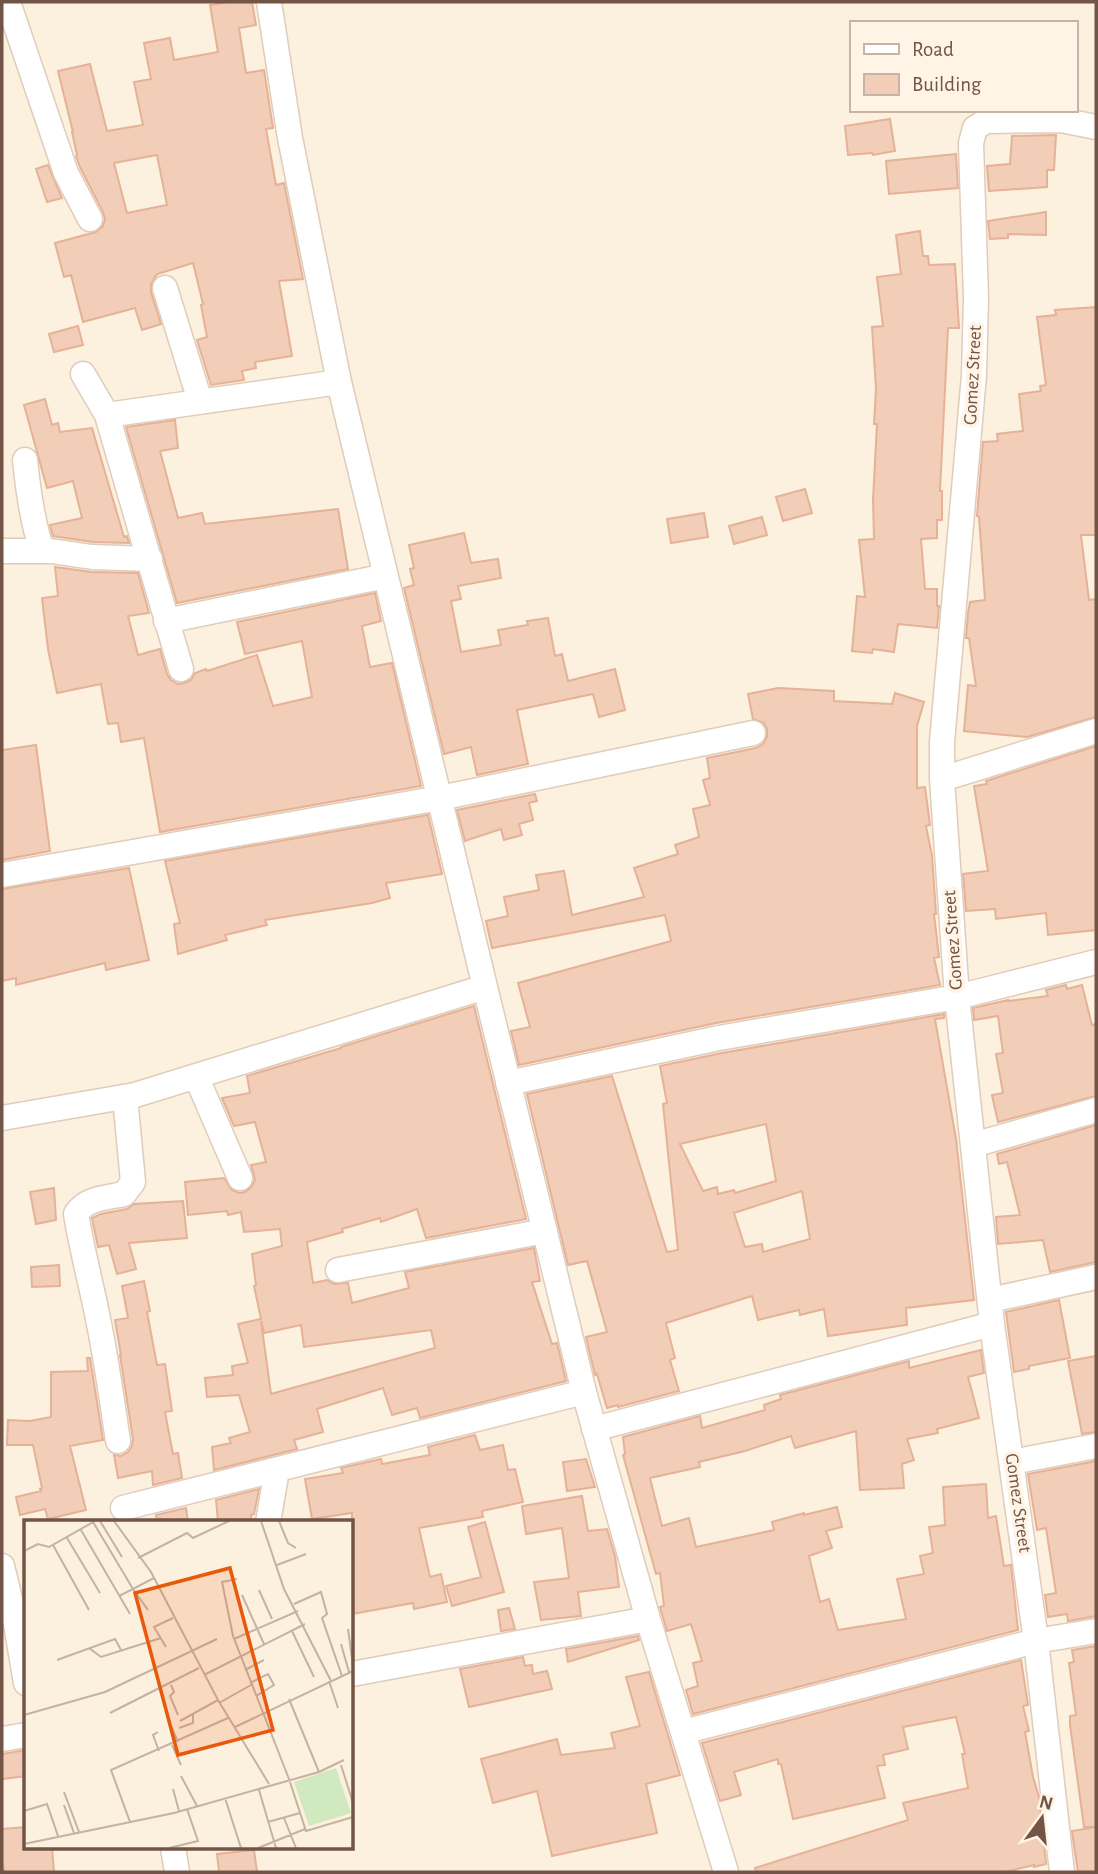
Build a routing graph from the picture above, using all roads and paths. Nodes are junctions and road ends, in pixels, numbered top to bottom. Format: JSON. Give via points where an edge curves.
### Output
{"nodes":[{"id":1,"x":8,"y":2,"type":"edge"},
{"id":2,"x":270,"y":2,"type":"edge"},
{"id":3,"x":1096,"y":127,"type":"edge"},
{"id":4,"x":90,"y":219,"type":"dead end"},
{"id":5,"x":165,"y":288,"type":"dead end"},
{"id":6,"x":83,"y":374,"type":"dead end"},
{"id":7,"x":339,"y":382,"type":"junction"},
{"id":8,"x":200,"y":401,"type":"junction"},
{"id":9,"x":107,"y":415,"type":"junction"},
{"id":10,"x":25,"y":460,"type":"dead end"},
{"id":11,"x":2,"y":551,"type":"edge"},
{"id":12,"x":42,"y":551,"type":"junction"},
{"id":13,"x":150,"y":559,"type":"junction"},
{"id":14,"x":386,"y":576,"type":"junction"},
{"id":15,"x":166,"y":621,"type":"junction"},
{"id":16,"x":181,"y":669,"type":"dead end"},
{"id":17,"x":1096,"y":731,"type":"edge"},
{"id":18,"x":752,"y":733,"type":"dead end"},
{"id":19,"x":942,"y":779,"type":"junction"},
{"id":20,"x":440,"y":798,"type":"junction"},
{"id":21,"x":2,"y":874,"type":"edge"},
{"id":22,"x":1096,"y":962,"type":"edge"},
{"id":23,"x":485,"y":987,"type":"junction"},
{"id":24,"x":957,"y":996,"type":"junction"},
{"id":25,"x":196,"y":1076,"type":"junction"},
{"id":26,"x":508,"y":1083,"type":"junction"},
{"id":27,"x":125,"y":1097,"type":"junction"},
{"id":28,"x":1096,"y":1110,"type":"edge"},
{"id":29,"x":2,"y":1118,"type":"edge"},
{"id":30,"x":973,"y":1145,"type":"junction"},
{"id":31,"x":240,"y":1178,"type":"dead end"},
{"id":32,"x":545,"y":1231,"type":"junction"},
{"id":33,"x":338,"y":1270,"type":"dead end"},
{"id":34,"x":1096,"y":1276,"type":"edge"},
{"id":35,"x":991,"y":1312,"type":"junction"},
{"id":36,"x":584,"y":1392,"type":"junction"},
{"id":37,"x":594,"y":1429,"type":"junction"},
{"id":38,"x":118,"y":1441,"type":"dead end"},
{"id":39,"x":1096,"y":1446,"type":"edge"},
{"id":40,"x":1012,"y":1462,"type":"junction"},
{"id":41,"x":277,"y":1470,"type":"junction"},
{"id":42,"x":123,"y":1508,"type":"dead end"},
{"id":43,"x":268,"y":1520,"type":"edge"},
{"id":44,"x":2,"y":1566,"type":"edge"},
{"id":45,"x":648,"y":1619,"type":"junction"},
{"id":46,"x":1096,"y":1631,"type":"edge"},
{"id":47,"x":1036,"y":1641,"type":"junction"},
{"id":48,"x":24,"y":1671,"type":"edge"},
{"id":49,"x":354,"y":1674,"type":"edge"},
{"id":50,"x":683,"y":1732,"type":"junction"},
{"id":51,"x":24,"y":1735,"type":"edge"},
{"id":52,"x":2,"y":1740,"type":"edge"},
{"id":53,"x":173,"y":1850,"type":"edge"},
{"id":54,"x":177,"y":1872,"type":"edge"},
{"id":55,"x":726,"y":1872,"type":"edge"},
{"id":56,"x":1062,"y":1872,"type":"edge"}],
"edges":[{"from":1,"to":4,"type":"street","via":[[66,173]]},
{"from":2,"to":7,"type":"street","via":[[290,138]]},
{"from":3,"to":19,"type":"street","name":"Gomez Street","via":[[1061,120],[986,121],[975,128],[971,144],[976,331]]},
{"from":5,"to":8,"type":"street"},
{"from":6,"to":9,"type":"street"},
{"from":7,"to":8,"type":"street"},
{"from":7,"to":14,"type":"street"},
{"from":8,"to":9,"type":"street"},
{"from":9,"to":13,"type":"street"},
{"from":10,"to":12,"type":"street"},
{"from":11,"to":12,"type":"street"},
{"from":12,"to":13,"type":"street"},
{"from":13,"to":15,"type":"street"},
{"from":14,"to":15,"type":"street"},
{"from":14,"to":20,"type":"street"},
{"from":15,"to":16,"type":"street"},
{"from":17,"to":19,"type":"street"},
{"from":18,"to":20,"type":"street"},
{"from":19,"to":24,"type":"street","name":"Gomez Street"},
{"from":20,"to":21,"type":"street"},
{"from":20,"to":23,"type":"street"},
{"from":22,"to":24,"type":"street"},
{"from":23,"to":25,"type":"street"},
{"from":23,"to":26,"type":"street"},
{"from":24,"to":26,"type":"street","via":[[732,1036]]},
{"from":24,"to":30,"type":"street","name":"Gomez Street"},
{"from":25,"to":27,"type":"street"},
{"from":25,"to":31,"type":"street"},
{"from":26,"to":32,"type":"street"},
{"from":27,"to":29,"type":"street"},
{"from":27,"to":38,"type":"street","via":[[132,1182],[124,1194],[95,1200],[76,1214]]},
{"from":28,"to":30,"type":"street"},
{"from":30,"to":35,"type":"street","name":"Gomez Street"},
{"from":32,"to":33,"type":"street"},
{"from":32,"to":36,"type":"street"},
{"from":34,"to":35,"type":"street"},
{"from":35,"to":37,"type":"street"},
{"from":35,"to":40,"type":"street","name":"Gomez Street"},
{"from":36,"to":37,"type":"street"},
{"from":36,"to":41,"type":"street"},
{"from":37,"to":45,"type":"street"},
{"from":39,"to":40,"type":"street"},
{"from":40,"to":47,"type":"street","name":"Gomez Street"},
{"from":41,"to":42,"type":"street"},
{"from":41,"to":43,"type":"street"},
{"from":44,"to":48,"type":"street"},
{"from":45,"to":49,"type":"street"},
{"from":45,"to":50,"type":"street"},
{"from":46,"to":47,"type":"street"},
{"from":47,"to":50,"type":"street"},
{"from":47,"to":56,"type":"street","name":"Gomez Street"},
{"from":50,"to":55,"type":"street"},
{"from":51,"to":52,"type":"street"},
{"from":53,"to":54,"type":"street"}]}
